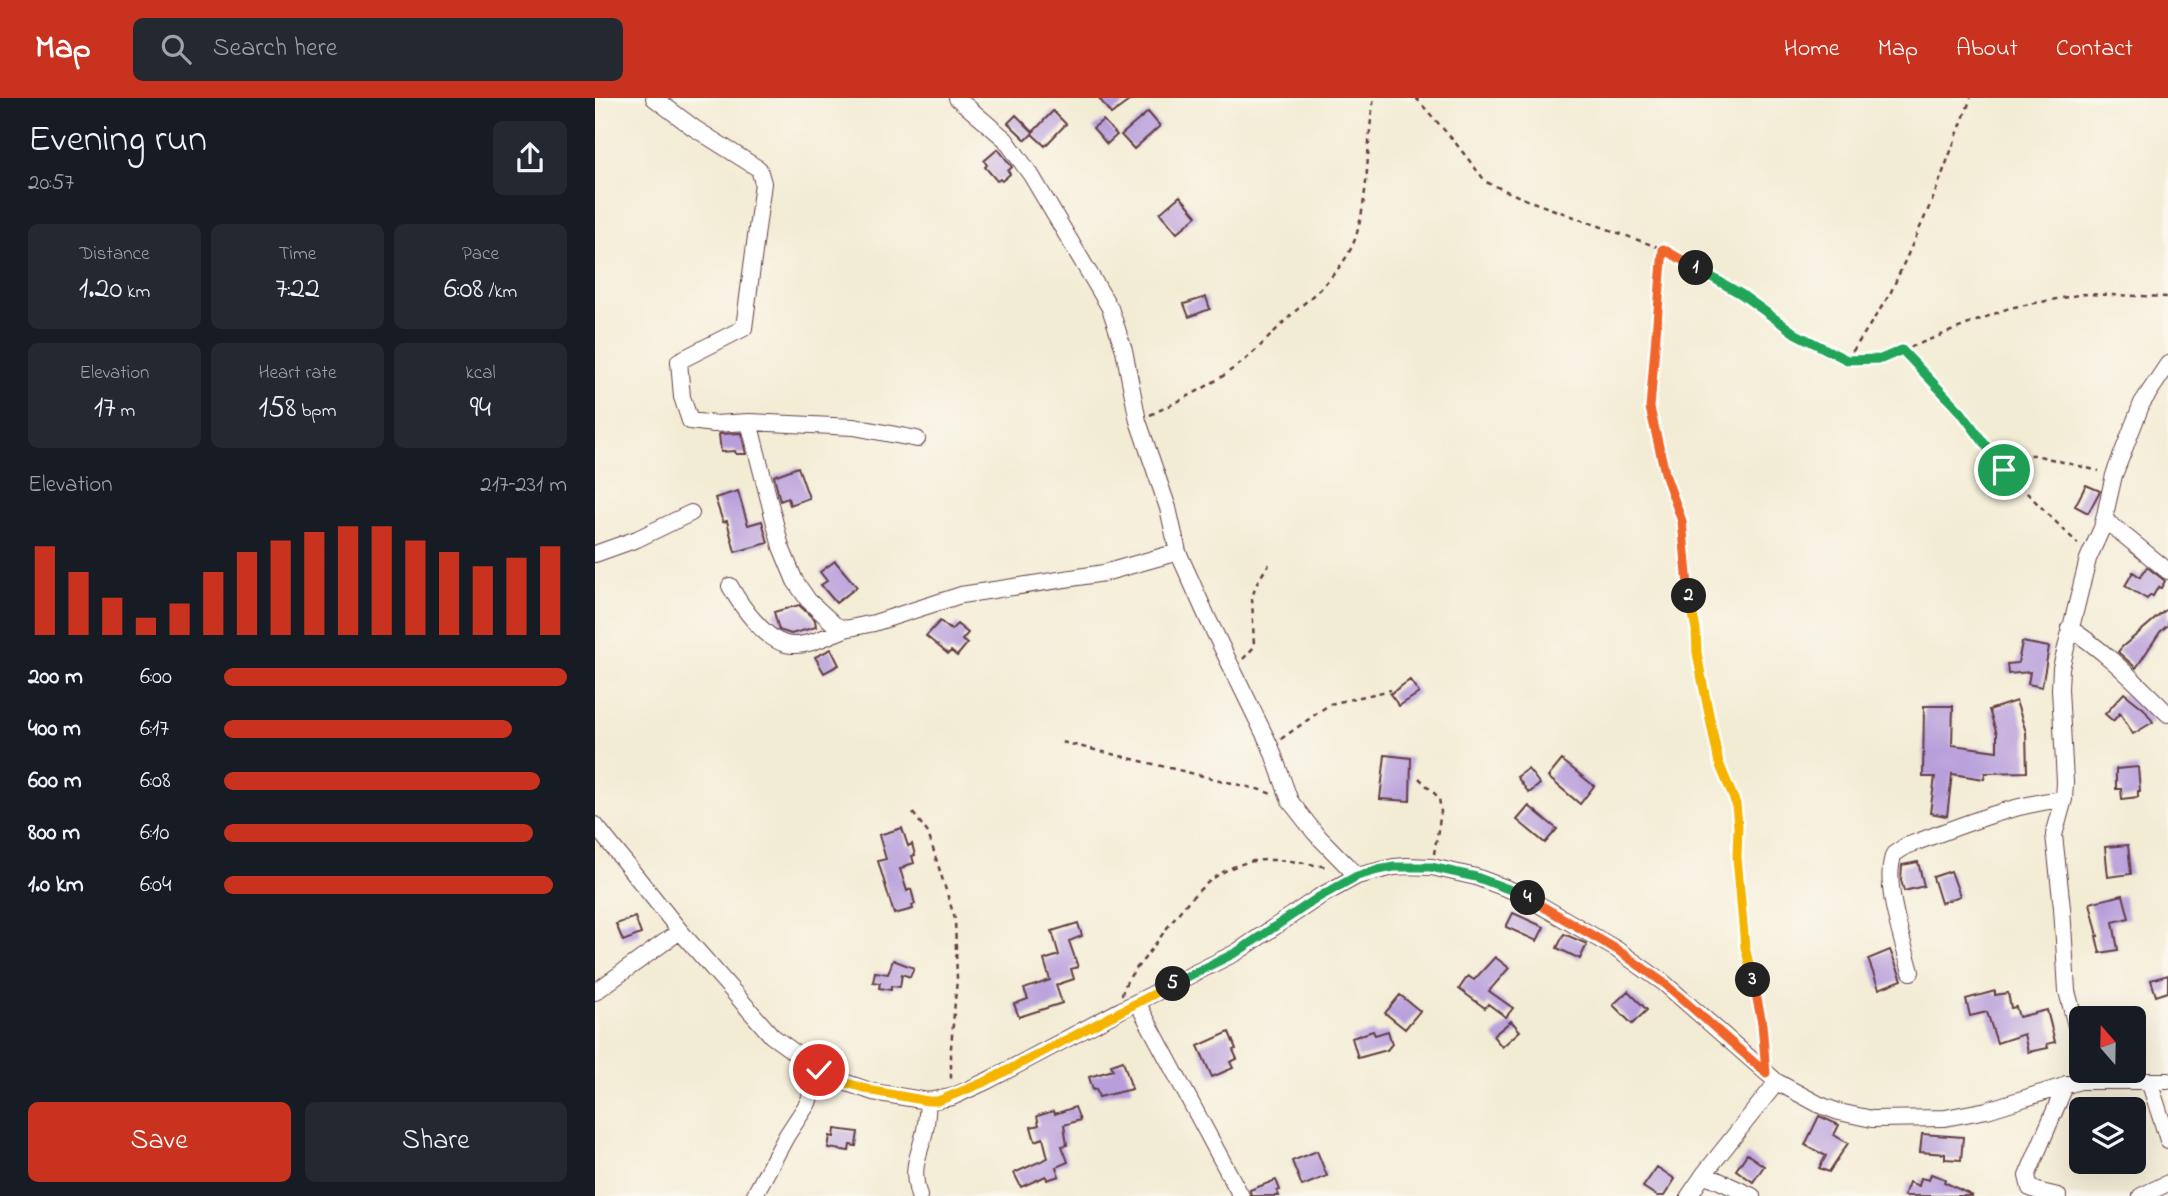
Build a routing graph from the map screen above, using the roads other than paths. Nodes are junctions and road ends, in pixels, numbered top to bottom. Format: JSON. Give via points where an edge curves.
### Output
{"nodes":[{"id":1,"x":655,"y":98,"type":"edge"},
{"id":2,"x":957,"y":98,"type":"edge"},
{"id":3,"x":2168,"y":364,"type":"edge"},
{"id":4,"x":749,"y":422,"type":"junction"},
{"id":5,"x":917,"y":439,"type":"dead end"},
{"id":6,"x":691,"y":513,"type":"dead end"},
{"id":7,"x":2104,"y":519,"type":"junction"},
{"id":8,"x":1178,"y":552,"type":"junction"},
{"id":9,"x":595,"y":554,"type":"edge"},
{"id":10,"x":2168,"y":571,"type":"edge"},
{"id":11,"x":730,"y":586,"type":"dead end"},
{"id":12,"x":2069,"y":628,"type":"junction"},
{"id":13,"x":845,"y":629,"type":"junction"},
{"id":14,"x":2168,"y":715,"type":"edge"},
{"id":15,"x":2064,"y":799,"type":"junction"},
{"id":16,"x":595,"y":825,"type":"edge"},
{"id":17,"x":1351,"y":870,"type":"junction"},
{"id":18,"x":680,"y":931,"type":"junction"},
{"id":19,"x":1911,"y":972,"type":"dead end"},
{"id":20,"x":595,"y":992,"type":"edge"},
{"id":21,"x":1137,"y":1002,"type":"junction"},
{"id":22,"x":2071,"y":1006,"type":"edge"},
{"id":23,"x":819,"y":1070,"type":"junction"},
{"id":24,"x":1771,"y":1077,"type":"junction"},
{"id":25,"x":2146,"y":1081,"type":"edge"},
{"id":26,"x":2149,"y":1081,"type":"junction"},
{"id":27,"x":2168,"y":1082,"type":"edge"},
{"id":28,"x":2071,"y":1083,"type":"edge"},
{"id":29,"x":2066,"y":1084,"type":"junction"},
{"id":30,"x":928,"y":1101,"type":"junction"},
{"id":31,"x":2168,"y":1140,"type":"edge"},
{"id":32,"x":1703,"y":1174,"type":"junction"},
{"id":33,"x":2168,"y":1182,"type":"edge"},
{"id":34,"x":754,"y":1196,"type":"edge"},
{"id":35,"x":919,"y":1196,"type":"edge"},
{"id":36,"x":1241,"y":1196,"type":"edge"},
{"id":37,"x":1689,"y":1196,"type":"edge"},
{"id":38,"x":1752,"y":1196,"type":"edge"},
{"id":39,"x":2058,"y":1196,"type":"edge"},
{"id":40,"x":2141,"y":1196,"type":"edge"}],
"edges":[{"from":1,"to":4,"type":"street","via":[[762,175],[744,328],[683,357],[678,366],[690,421]]},
{"from":2,"to":8,"type":"street","via":[[1005,139],[1110,308]]},
{"from":3,"to":7,"type":"street","via":[[2142,403],[2114,475]]},
{"from":4,"to":5,"type":"street","via":[[854,427]]},
{"from":4,"to":13,"type":"street","via":[[781,547],[795,581],[808,600]]},
{"from":6,"to":9,"type":"street"},
{"from":7,"to":10,"type":"street"},
{"from":7,"to":12,"type":"street"},
{"from":8,"to":13,"type":"street","via":[[1104,573],[961,595]]},
{"from":8,"to":17,"type":"street","via":[[1271,748],[1290,801]]},
{"from":11,"to":13,"type":"street","via":[[755,622],[784,643],[805,644]]},
{"from":12,"to":14,"type":"street"},
{"from":12,"to":15,"type":"street","via":[[2060,689]]},
{"from":15,"to":19,"type":"street","via":[[2011,808],[1895,854],[1889,877]]},
{"from":15,"to":22,"type":"street","via":[[2054,835]]},
{"from":16,"to":18,"type":"street"},
{"from":17,"to":21,"type":"street","via":[[1237,952]]},
{"from":17,"to":24,"type":"street","via":[[1431,867],[1519,893],[1616,949],[1664,983]]},
{"from":18,"to":20,"type":"street"},
{"from":18,"to":23,"type":"street","via":[[772,1036]]},
{"from":21,"to":30,"type":"street","via":[[952,1097]]},
{"from":21,"to":36,"type":"street"},
{"from":23,"to":30,"type":"street","via":[[873,1091]]},
{"from":23,"to":34,"type":"street","via":[[808,1103]]},
{"from":24,"to":29,"type":"street","via":[[1820,1105],[1872,1119],[1945,1118],[1987,1110]]},
{"from":24,"to":32,"type":"street"},
{"from":25,"to":26,"type":"street"},
{"from":26,"to":27,"type":"street"},
{"from":26,"to":31,"type":"street"},
{"from":28,"to":29,"type":"street"},
{"from":29,"to":39,"type":"street","via":[[2027,1176],[2030,1188]]},
{"from":30,"to":35,"type":"street","via":[[915,1164]]},
{"from":32,"to":37,"type":"street"},
{"from":32,"to":38,"type":"street"},
{"from":33,"to":40,"type":"street"}]}
